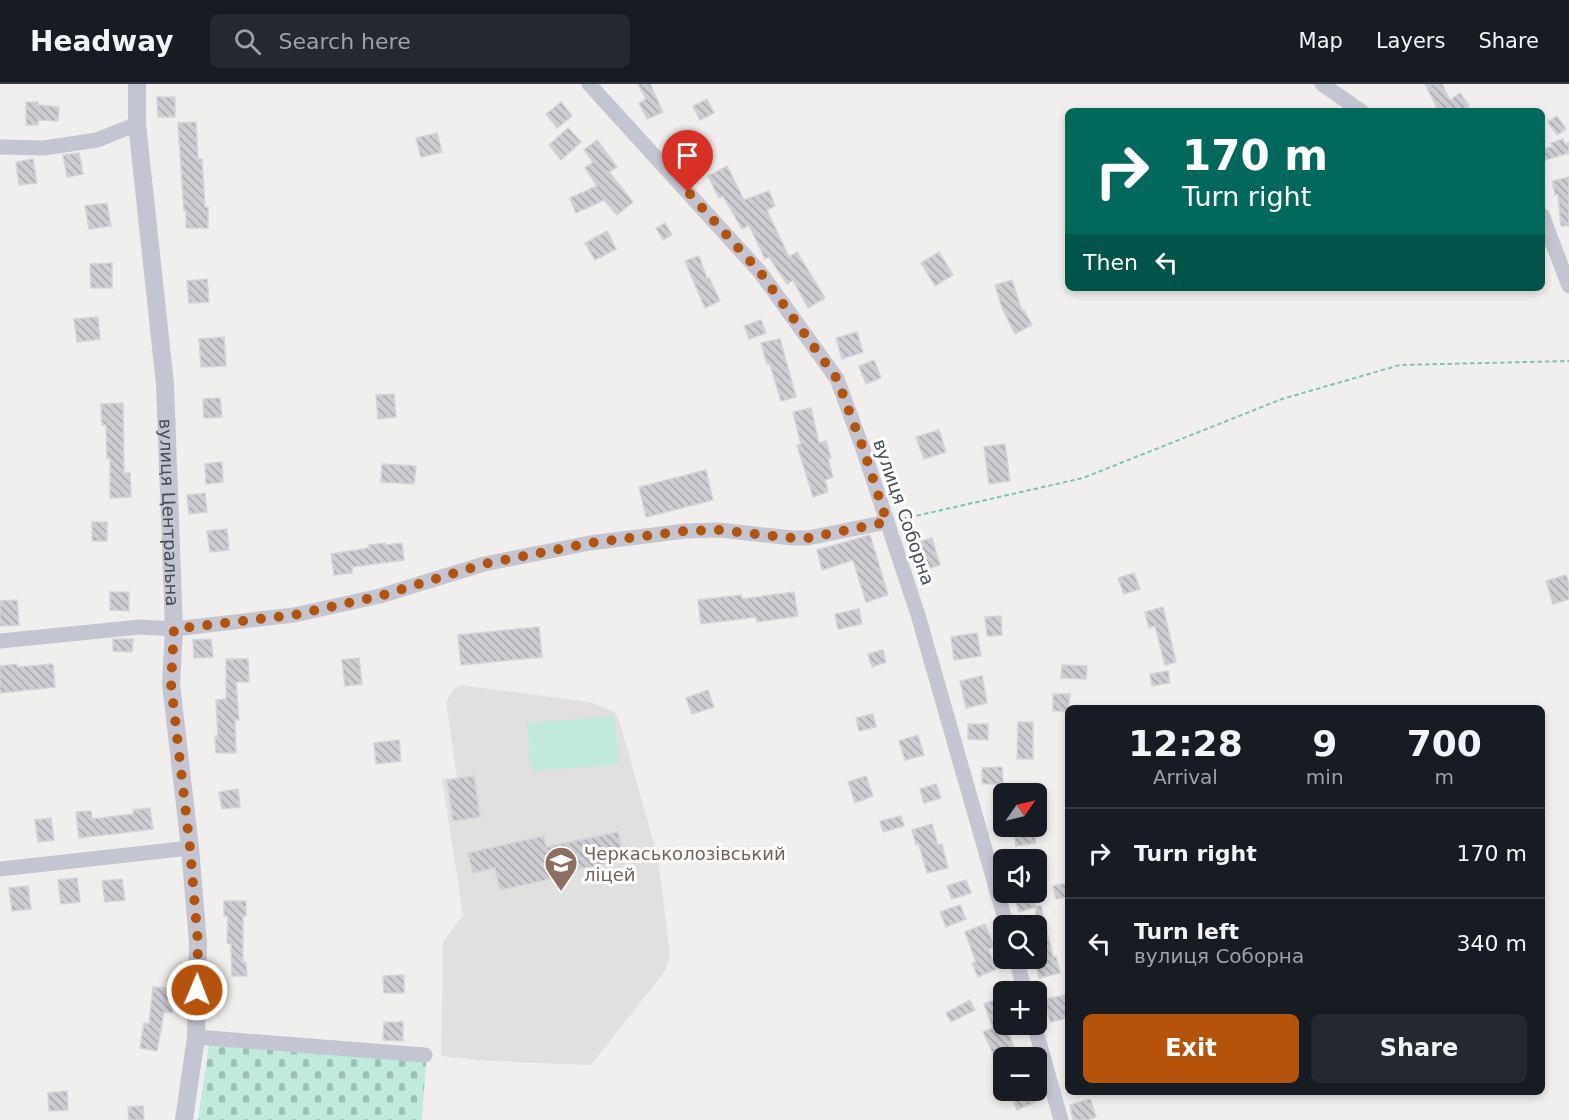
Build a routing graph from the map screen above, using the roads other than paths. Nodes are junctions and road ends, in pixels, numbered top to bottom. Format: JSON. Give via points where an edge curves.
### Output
{"nodes":[{"id":1,"x":137,"y":84,"type":"edge"},
{"id":2,"x":589,"y":84,"type":"edge"},
{"id":3,"x":1322,"y":84,"type":"edge"},
{"id":4,"x":1357,"y":108,"type":"edge"},
{"id":5,"x":137,"y":124,"type":"junction"},
{"id":6,"x":0,"y":147,"type":"edge"},
{"id":7,"x":1545,"y":223,"type":"edge"},
{"id":8,"x":1569,"y":286,"type":"edge"},
{"id":9,"x":887,"y":522,"type":"junction"},
{"id":10,"x":174,"y":629,"type":"junction"},
{"id":11,"x":0,"y":641,"type":"edge"},
{"id":12,"x":190,"y":848,"type":"junction"},
{"id":13,"x":0,"y":869,"type":"edge"},
{"id":14,"x":1004,"y":915,"type":"edge"},
{"id":15,"x":1037,"y":1035,"type":"edge"},
{"id":16,"x":196,"y":1037,"type":"junction"},
{"id":17,"x":425,"y":1055,"type":"dead end"},
{"id":18,"x":184,"y":1120,"type":"edge"},
{"id":19,"x":1060,"y":1120,"type":"edge"}],
"edges":[{"from":1,"to":5,"type":"street","name":"вулиця Центральна"},
{"from":2,"to":9,"type":"street","name":"вулиця Соборна","via":[[760,272],[837,379]]},
{"from":3,"to":4,"type":"street"},
{"from":5,"to":6,"type":"street","via":[[97,140],[44,148]]},
{"from":5,"to":10,"type":"street","name":"вулиця Центральна","via":[[165,384]]},
{"from":7,"to":8,"type":"street"},
{"from":9,"to":10,"type":"street","via":[[808,538],[719,530],[590,543],[484,564],[380,596],[294,615]]},
{"from":9,"to":14,"type":"street","name":"вулиця Соборна","via":[[918,615]]},
{"from":10,"to":11,"type":"street","via":[[140,627]]},
{"from":10,"to":12,"type":"street","name":"вулиця Центральна","via":[[171,684]]},
{"from":12,"to":13,"type":"street"},
{"from":12,"to":16,"type":"street","name":"вулиця Центральна","via":[[198,943]]},
{"from":15,"to":19,"type":"street"},
{"from":16,"to":17,"type":"street"},
{"from":16,"to":18,"type":"street","name":"вулиця Центральна"}]}
